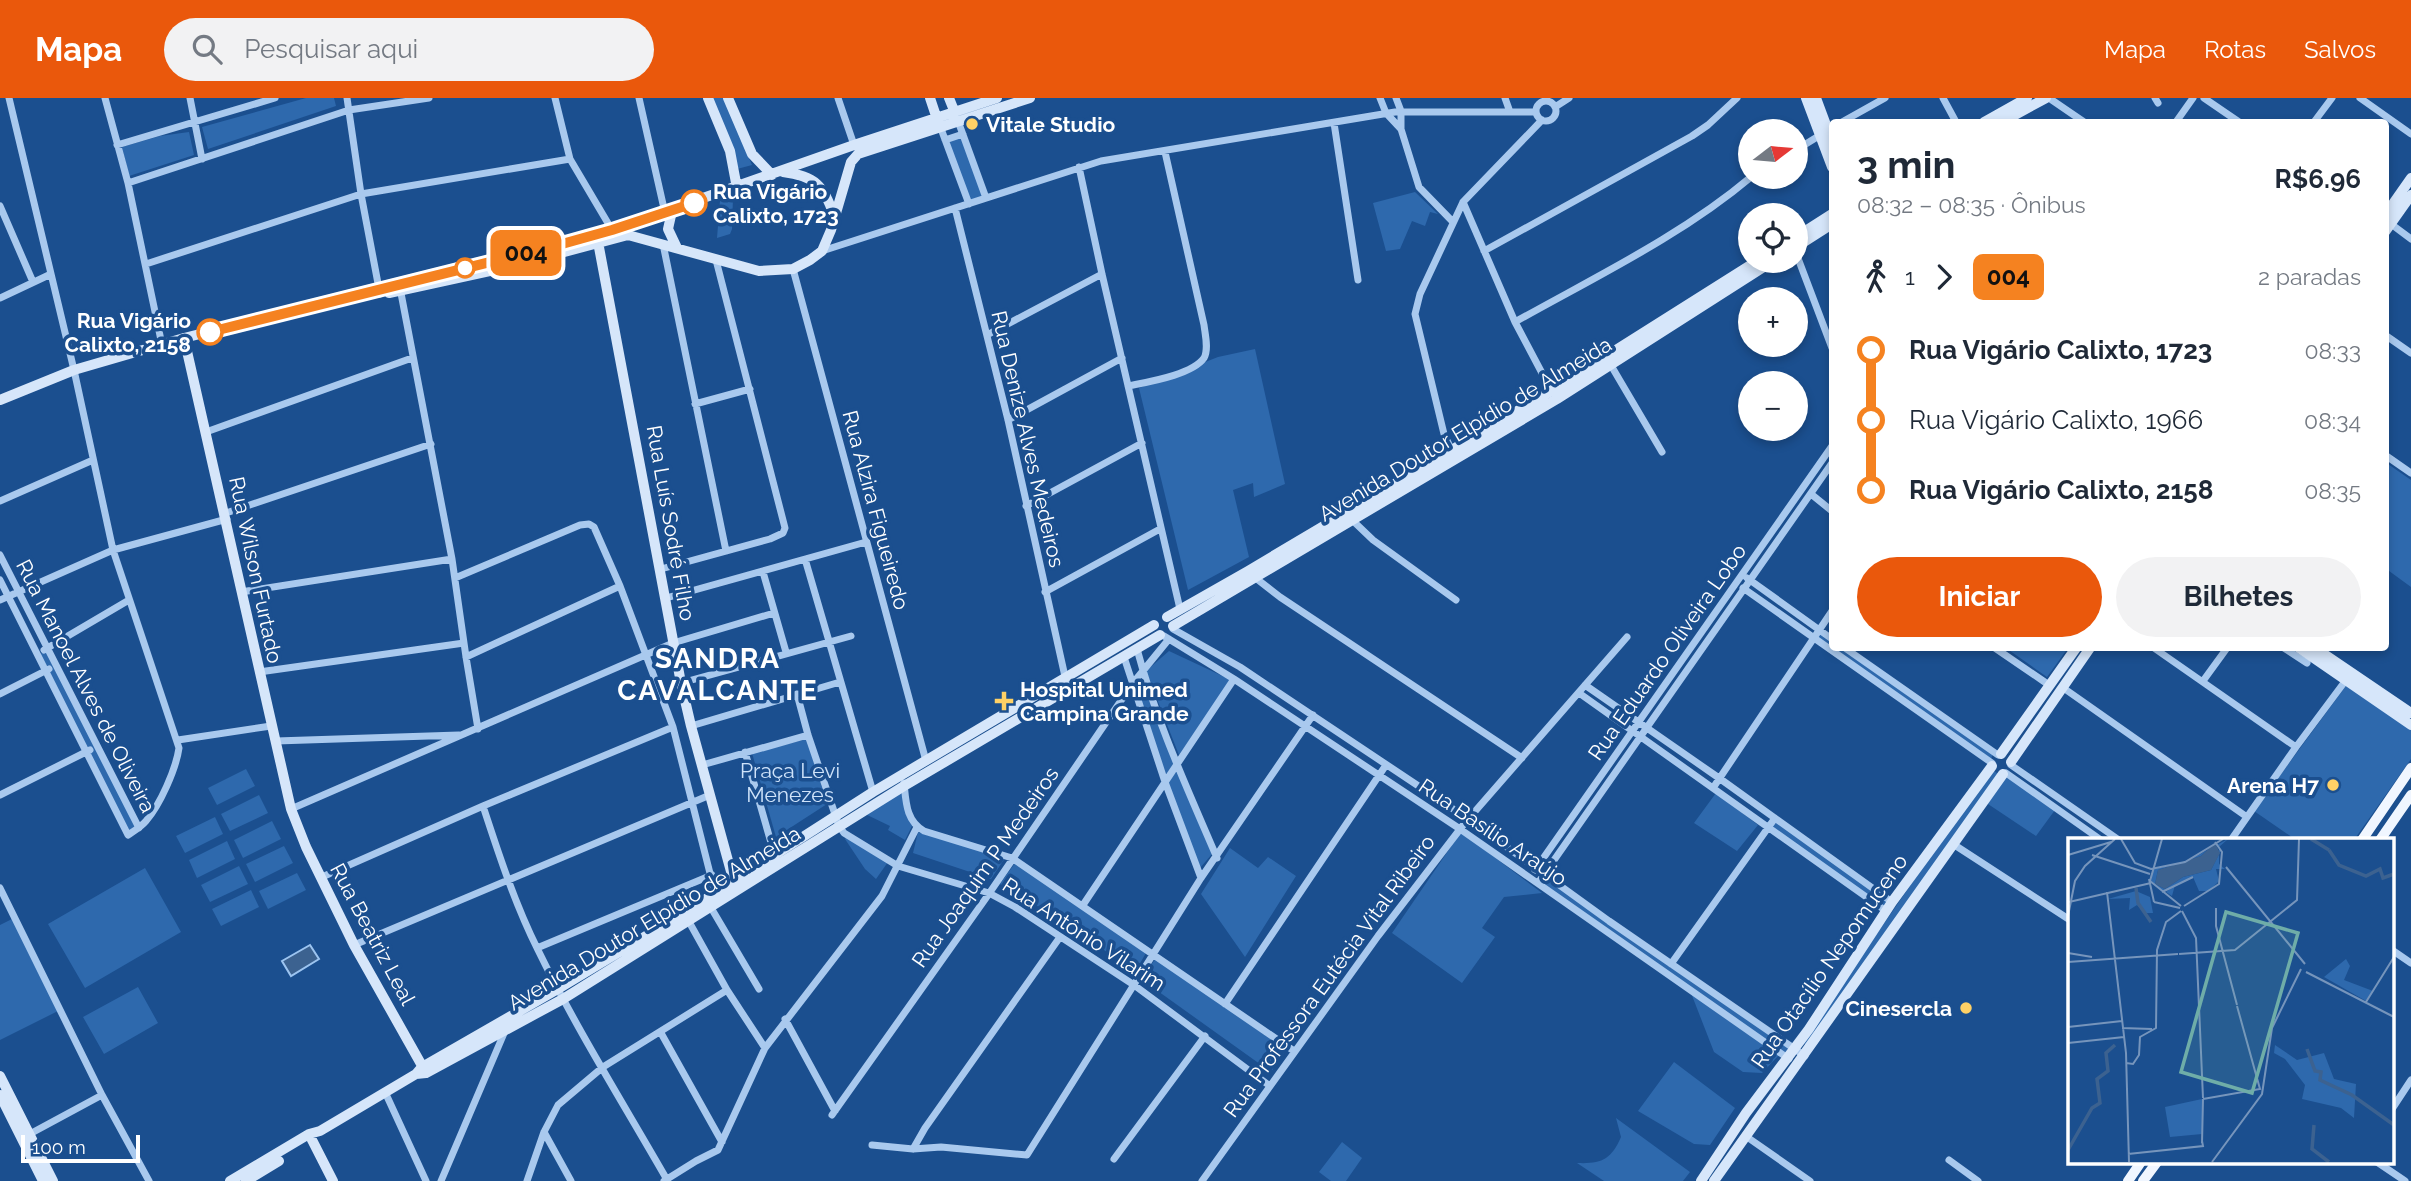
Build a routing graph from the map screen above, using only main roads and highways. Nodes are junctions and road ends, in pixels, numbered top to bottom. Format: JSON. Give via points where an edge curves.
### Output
{"nodes":[{"id":1,"x":708,"y":98,"type":"edge"},
{"id":2,"x":728,"y":98,"type":"edge"},
{"id":3,"x":930,"y":98,"type":"edge"},
{"id":4,"x":950,"y":98,"type":"edge"},
{"id":5,"x":997,"y":98,"type":"edge"},
{"id":6,"x":1030,"y":98,"type":"edge"},
{"id":7,"x":1806,"y":98,"type":"edge"},
{"id":8,"x":1816,"y":98,"type":"edge"},
{"id":9,"x":2048,"y":98,"type":"edge"},
{"id":10,"x":2023,"y":102,"type":"edge"},
{"id":11,"x":956,"y":117,"type":"junction"},
{"id":12,"x":1998,"y":119,"type":"edge"},
{"id":13,"x":939,"y":122,"type":"junction"},
{"id":14,"x":1828,"y":134,"type":"edge"},
{"id":15,"x":777,"y":174,"type":"junction"},
{"id":16,"x":2411,"y":178,"type":"edge"},
{"id":17,"x":737,"y":188,"type":"junction"},
{"id":18,"x":2411,"y":195,"type":"edge"},
{"id":19,"x":669,"y":212,"type":"junction"},
{"id":20,"x":834,"y":216,"type":"junction"},
{"id":21,"x":1829,"y":216,"type":"edge"},
{"id":22,"x":2389,"y":220,"type":"edge"},
{"id":23,"x":2389,"y":222,"type":"edge"},
{"id":24,"x":1829,"y":225,"type":"edge"},
{"id":25,"x":1808,"y":229,"type":"edge"},
{"id":26,"x":1808,"y":239,"type":"edge"},
{"id":27,"x":598,"y":242,"type":"junction"},
{"id":28,"x":677,"y":248,"type":"junction"},
{"id":29,"x":1740,"y":273,"type":"edge"},
{"id":30,"x":1752,"y":273,"type":"edge"},
{"id":31,"x":399,"y":287,"type":"junction"},
{"id":32,"x":1692,"y":307,"type":"junction"},
{"id":33,"x":184,"y":338,"type":"junction"},
{"id":34,"x":0,"y":400,"type":"edge"},
{"id":35,"x":1251,"y":574,"type":"junction"},
{"id":36,"x":1165,"y":632,"type":"junction"},
{"id":37,"x":2074,"y":651,"type":"edge"},
{"id":38,"x":2088,"y":651,"type":"edge"},
{"id":39,"x":2303,"y":651,"type":"edge"},
{"id":40,"x":2319,"y":651,"type":"edge"},
{"id":41,"x":2411,"y":713,"type":"edge"},
{"id":42,"x":2411,"y":725,"type":"edge"},
{"id":43,"x":1996,"y":759,"type":"junction"},
{"id":44,"x":2411,"y":768,"type":"edge"},
{"id":45,"x":2008,"y":769,"type":"junction"},
{"id":46,"x":904,"y":780,"type":"junction"},
{"id":47,"x":2411,"y":795,"type":"edge"},
{"id":48,"x":291,"y":809,"type":"joint"},
{"id":49,"x":837,"y":821,"type":"junction"},
{"id":50,"x":2363,"y":838,"type":"edge"},
{"id":51,"x":2381,"y":838,"type":"edge"},
{"id":52,"x":735,"y":886,"type":"junction"},
{"id":53,"x":686,"y":917,"type":"junction"},
{"id":54,"x":560,"y":994,"type":"junction"},
{"id":55,"x":422,"y":1071,"type":"junction"},
{"id":56,"x":0,"y":1076,"type":"edge"},
{"id":57,"x":0,"y":1095,"type":"edge"},
{"id":58,"x":26,"y":1136,"type":"junction"},
{"id":59,"x":310,"y":1137,"type":"junction"},
{"id":60,"x":2140,"y":1164,"type":"edge"},
{"id":61,"x":2156,"y":1164,"type":"edge"},
{"id":62,"x":239,"y":1180,"type":"edge"},
{"id":63,"x":43,"y":1181,"type":"edge"},
{"id":64,"x":53,"y":1181,"type":"edge"},
{"id":65,"x":333,"y":1181,"type":"edge"},
{"id":66,"x":1701,"y":1181,"type":"edge"},
{"id":67,"x":1714,"y":1181,"type":"edge"},
{"id":68,"x":2128,"y":1181,"type":"edge"},
{"id":69,"x":2143,"y":1181,"type":"edge"}],
"edges":[{"from":1,"to":17,"type":"main road","via":[[730,150]]},
{"from":2,"to":15,"type":"main road","via":[[752,154]]},
{"from":3,"to":13,"type":"main road"},
{"from":4,"to":11,"type":"main road"},
{"from":5,"to":11,"type":"main road"},
{"from":6,"to":11,"type":"main road"},
{"from":7,"to":14,"type":"main road"},
{"from":8,"to":14,"type":"main road"},
{"from":9,"to":10,"type":"main road"},
{"from":10,"to":12,"type":"main road"},
{"from":11,"to":13,"type":"main road"},
{"from":13,"to":15,"type":"main road","via":[[855,145]]},
{"from":13,"to":20,"type":"main road","via":[[858,154],[851,162]]},
{"from":15,"to":17,"type":"main road"},
{"from":15,"to":20,"type":"main road","via":[[811,178],[821,186]]},
{"from":16,"to":22,"type":"main road"},
{"from":17,"to":19,"type":"main road"},
{"from":18,"to":23,"type":"main road"},
{"from":19,"to":28,"type":"main road","via":[[668,229]]},
{"from":19,"to":31,"type":"main road"},
{"from":20,"to":28,"type":"main road","via":[[821,251],[793,269],[759,271]]},
{"from":21,"to":25,"type":"main road"},
{"from":24,"to":26,"type":"main road"},
{"from":27,"to":28,"type":"main road","via":[[628,235]]},
{"from":27,"to":31,"type":"main road","via":[[508,267]]},
{"from":27,"to":52,"type":"main road","name":"Rua Luís Sodré Filho","via":[[681,683]]},
{"from":29,"to":32,"type":"main road","name":"Avenida Doutor Elpídio de Almeida"},
{"from":30,"to":32,"type":"main road","name":"Avenida Doutor Elpídio de Almeida"},
{"from":31,"to":33,"type":"main road"},
{"from":32,"to":35,"type":"main road","name":"Avenida Doutor Elpídio de Almeida","via":[[1554,395]]},
{"from":33,"to":34,"type":"main road","via":[[74,370]]},
{"from":33,"to":48,"type":"main road","name":"Rua Wilson Furtado"},
{"from":35,"to":36,"type":"main road","name":"Avenida Doutor Elpídio de Almeida"},
{"from":35,"to":36,"type":"main road","name":"Avenida Doutor Elpídio de Almeida","via":[[1180,608],[1167,617]]},
{"from":36,"to":46,"type":"main road","name":"Avenida Doutor Elpídio de Almeida"},
{"from":36,"to":46,"type":"main road","name":"Avenida Doutor Elpídio de Almeida","via":[[1064,677],[926,761]]},
{"from":37,"to":43,"type":"main road","name":"Rua Otacílio Nepomuceno"},
{"from":38,"to":45,"type":"main road","name":"Rua Otacílio Nepomuceno"},
{"from":39,"to":42,"type":"main road"},
{"from":40,"to":41,"type":"main road"},
{"from":43,"to":45,"type":"main road","via":[[1995,771]]},
{"from":43,"to":45,"type":"main road","via":[[2007,755]]},
{"from":43,"to":66,"type":"main road","name":"Rua Otacílio Nepomuceno"},
{"from":44,"to":50,"type":"main road"},
{"from":45,"to":67,"type":"main road","name":"Rua Otacílio Nepomuceno"},
{"from":46,"to":49,"type":"main road","name":"Avenida Doutor Elpídio de Almeida"},
{"from":46,"to":49,"type":"main road","name":"Avenida Doutor Elpídio de Almeida","via":[[873,792]]},
{"from":47,"to":51,"type":"main road"},
{"from":48,"to":55,"type":"main road","name":"Rua Beatriz Leal","via":[[354,944]]},
{"from":49,"to":52,"type":"main road","name":"Avenida Doutor Elpídio de Almeida"},
{"from":49,"to":52,"type":"main road","name":"Avenida Doutor Elpídio de Almeida","via":[[774,853]]},
{"from":52,"to":53,"type":"main road","name":"Avenida Doutor Elpídio de Almeida","via":[[710,906]]},
{"from":52,"to":53,"type":"main road","name":"Avenida Doutor Elpídio de Almeida","via":[[715,893]]},
{"from":53,"to":54,"type":"main road","name":"Avenida Doutor Elpídio de Almeida"},
{"from":54,"to":55,"type":"main road","name":"Avenida Doutor Elpídio de Almeida"},
{"from":54,"to":55,"type":"main road","name":"Avenida Doutor Elpídio de Almeida","via":[[505,1031]]},
{"from":55,"to":59,"type":"main road","name":"Avenida Doutor Elpídio de Almeida"},
{"from":56,"to":58,"type":"main road"},
{"from":57,"to":58,"type":"main road"},
{"from":58,"to":63,"type":"main road"},
{"from":58,"to":64,"type":"main road"},
{"from":59,"to":62,"type":"main road","name":"Avenida Doutor Elpídio de Almeida"},
{"from":59,"to":65,"type":"main road"},
{"from":60,"to":68,"type":"main road"},
{"from":61,"to":69,"type":"main road"}]}
